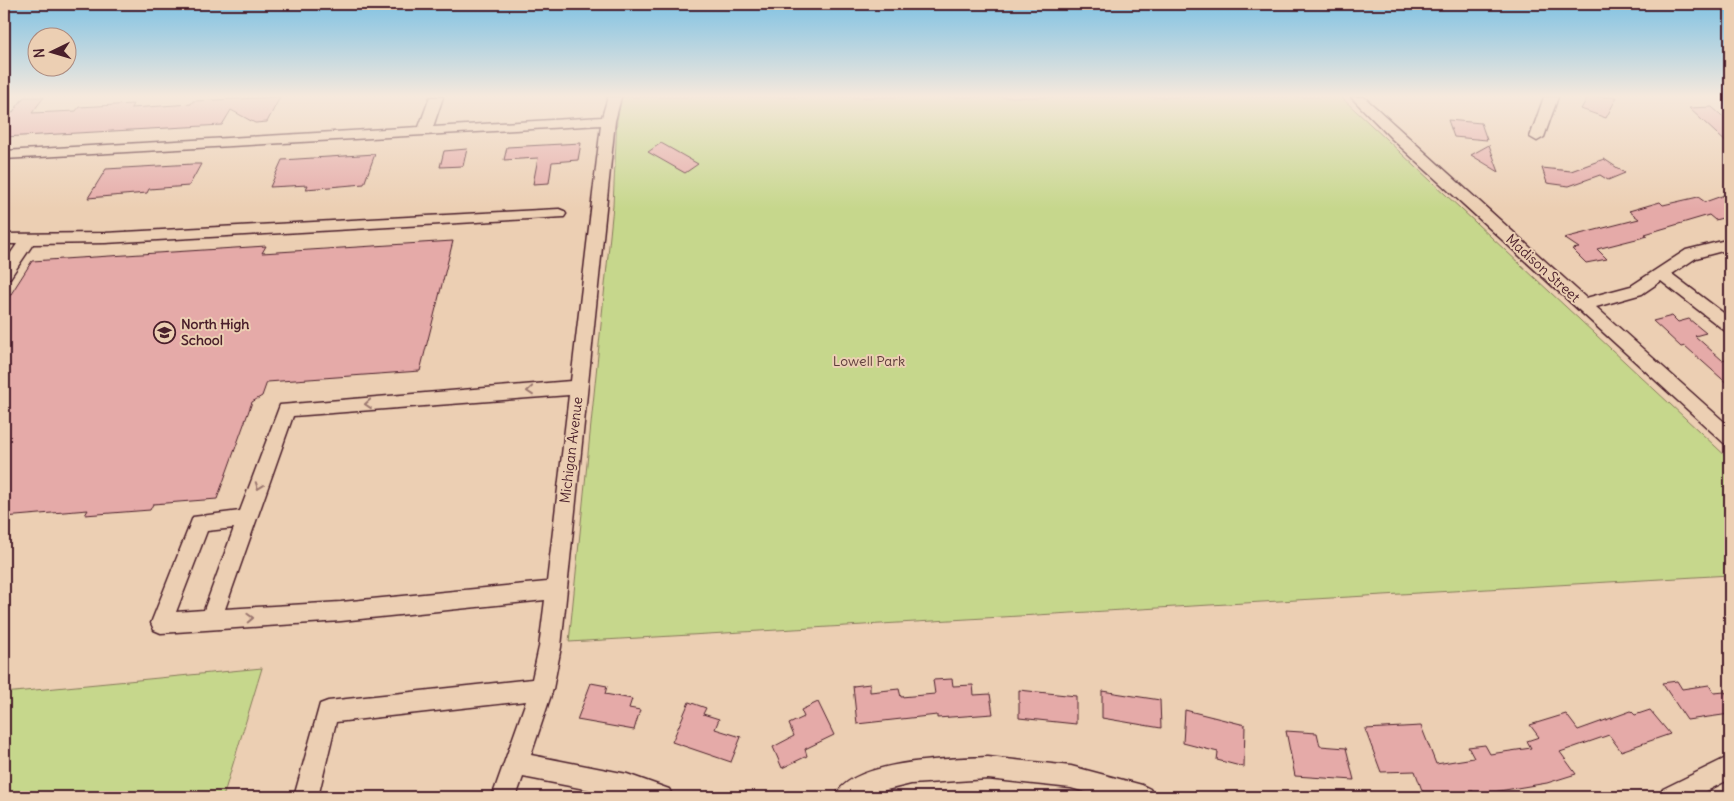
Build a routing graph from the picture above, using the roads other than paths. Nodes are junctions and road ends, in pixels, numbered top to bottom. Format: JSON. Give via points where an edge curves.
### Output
{"nodes":[{"id":1,"x":366,"y":134,"type":"edge"},
{"id":2,"x":607,"y":134,"type":"edge"},
{"id":3,"x":1395,"y":134,"type":"edge"},
{"id":4,"x":4,"y":155,"type":"edge"},
{"id":5,"x":559,"y":214,"type":"dead end"},
{"id":6,"x":29,"y":238,"type":"junction"},
{"id":7,"x":4,"y":239,"type":"edge"},
{"id":8,"x":1730,"y":244,"type":"edge"},
{"id":9,"x":4,"y":274,"type":"edge"},
{"id":10,"x":1662,"y":274,"type":"junction"},
{"id":11,"x":1583,"y":305,"type":"junction"},
{"id":12,"x":1730,"y":326,"type":"edge"},
{"id":13,"x":579,"y":387,"type":"junction"},
{"id":14,"x":1730,"y":438,"type":"edge"},
{"id":15,"x":247,"y":519,"type":"junction"},
{"id":16,"x":556,"y":590,"type":"junction"},
{"id":17,"x":212,"y":619,"type":"junction"},
{"id":18,"x":542,"y":689,"type":"junction"},
{"id":19,"x":517,"y":764,"type":"junction"},
{"id":20,"x":1730,"y":767,"type":"edge"},
{"id":21,"x":306,"y":797,"type":"edge"},
{"id":22,"x":504,"y":797,"type":"edge"},
{"id":23,"x":661,"y":797,"type":"edge"},
{"id":24,"x":847,"y":797,"type":"edge"},
{"id":25,"x":1142,"y":797,"type":"edge"},
{"id":26,"x":1671,"y":797,"type":"edge"}],
"edges":[{"from":1,"to":4,"type":"street"},
{"from":2,"to":13,"type":"street","name":"Michigan Avenue"},
{"from":3,"to":11,"type":"street","name":"Madison Street"},
{"from":5,"to":6,"type":"street","via":[[105,238]]},
{"from":6,"to":7,"type":"street"},
{"from":6,"to":9,"type":"street"},
{"from":8,"to":10,"type":"street","via":[[1691,254]]},
{"from":10,"to":11,"type":"street","via":[[1636,290]]},
{"from":10,"to":12,"type":"street"},
{"from":11,"to":14,"type":"street","name":"Madison Street"},
{"from":13,"to":15,"type":"street","one_way":true,"via":[[286,410]]},
{"from":13,"to":16,"type":"street","name":"Michigan Avenue"},
{"from":15,"to":17,"type":"street"},
{"from":15,"to":17,"type":"street","via":[[200,523],[161,623]]},
{"from":17,"to":16,"type":"street","one_way":true,"via":[[362,610]]},
{"from":16,"to":18,"type":"street","name":"Michigan Avenue"},
{"from":18,"to":19,"type":"street","name":"Michigan Avenue","via":[[533,724]]},
{"from":18,"to":21,"type":"street","via":[[328,712]]},
{"from":19,"to":22,"type":"street","name":"Michigan Avenue"},
{"from":19,"to":23,"type":"street","via":[[626,786]]},
{"from":20,"to":26,"type":"street"},
{"from":24,"to":25,"type":"street","via":[[870,783],[911,773],[988,768],[1071,777]]}]}
